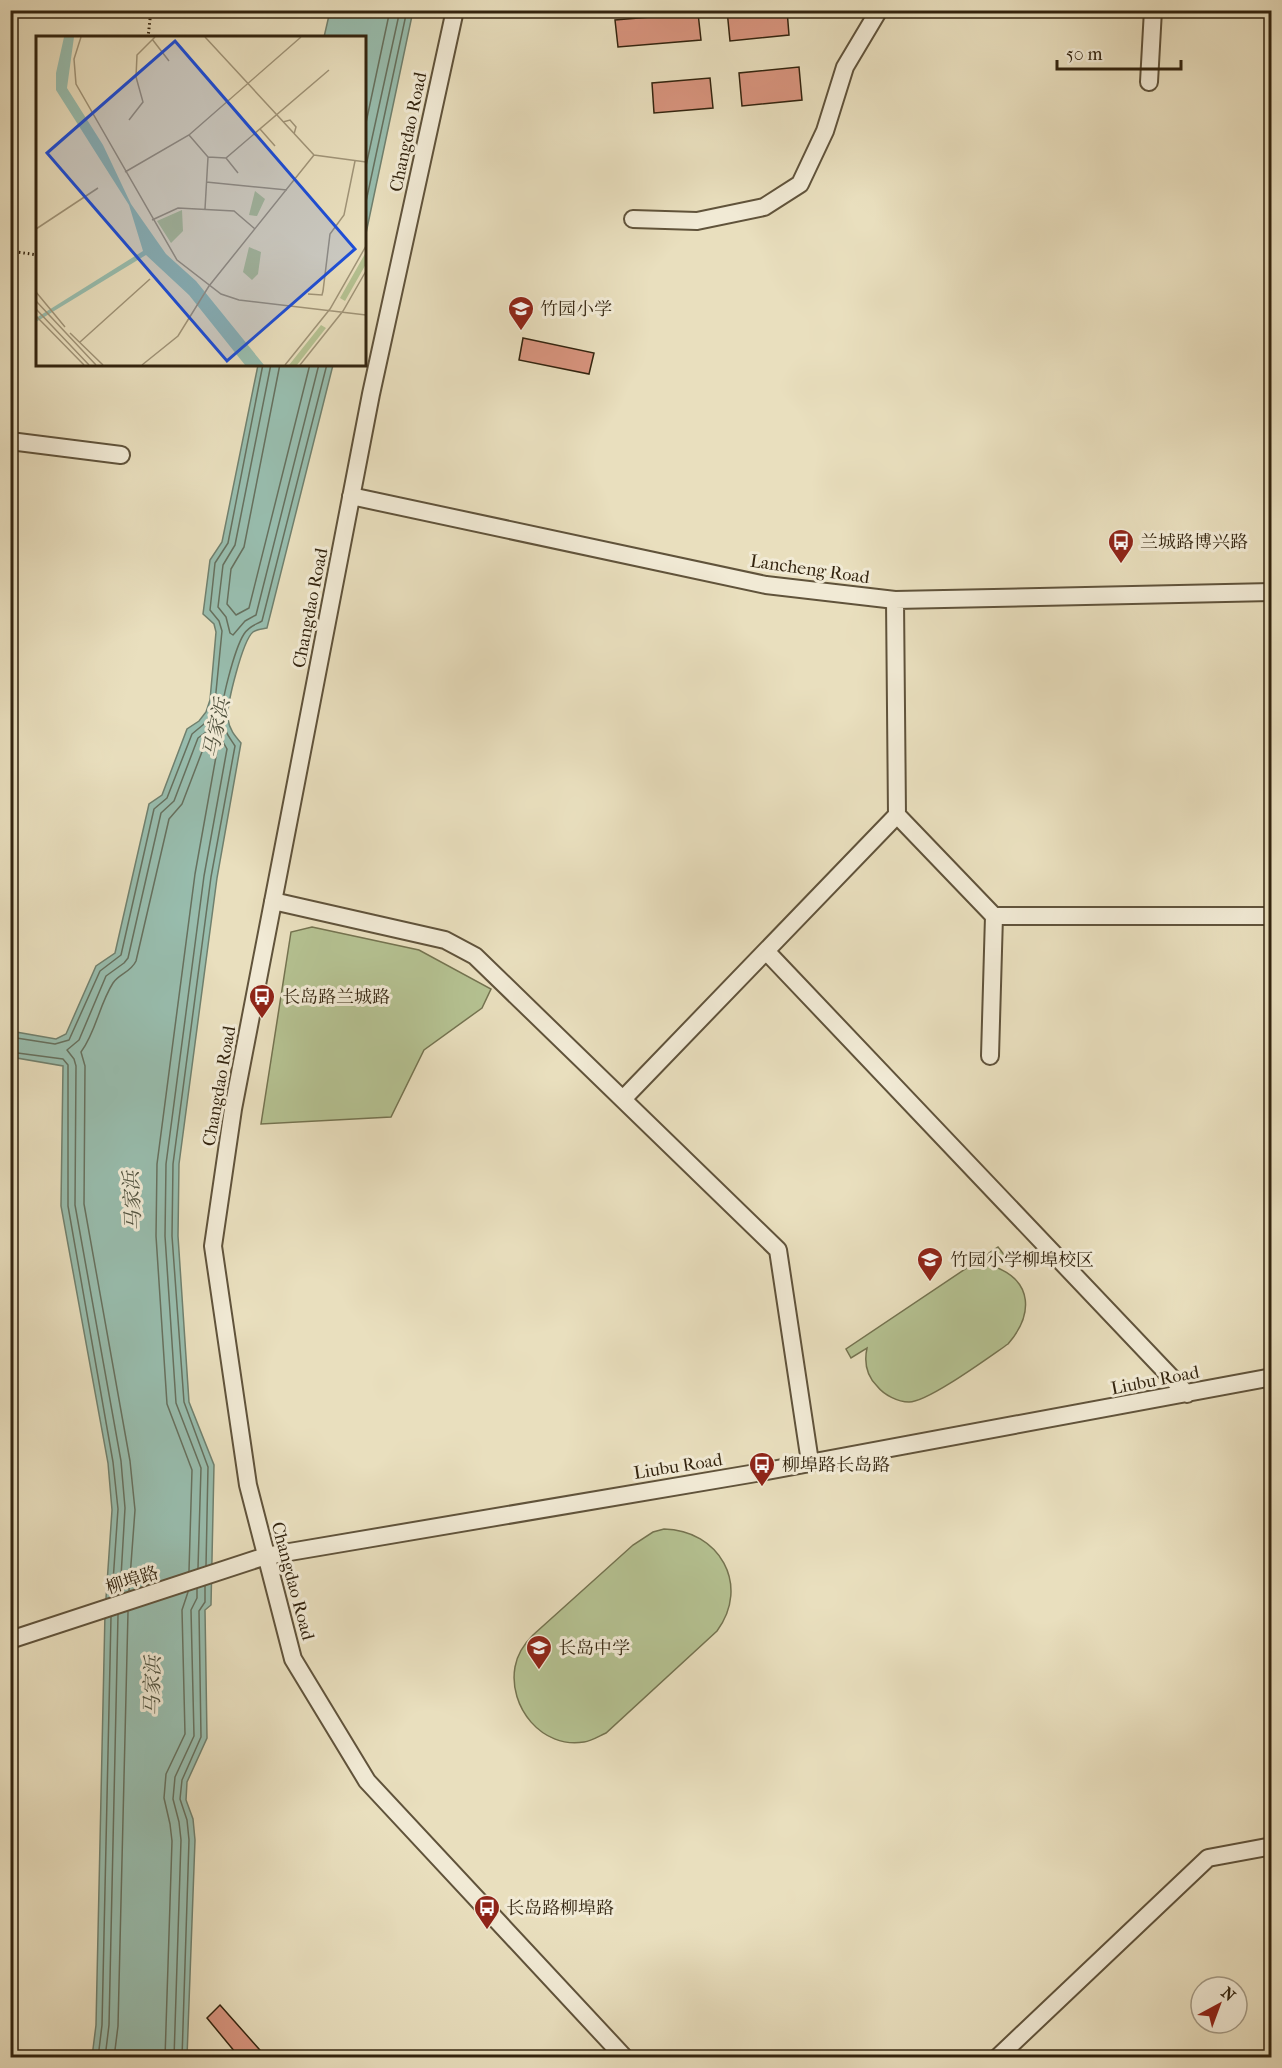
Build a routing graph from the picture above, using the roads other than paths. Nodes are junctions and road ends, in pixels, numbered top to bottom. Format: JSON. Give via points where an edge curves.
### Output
{"nodes":[{"id":1,"x":455,"y":10,"type":"edge"},
{"id":2,"x":879,"y":10,"type":"edge"},
{"id":3,"x":1154,"y":10,"type":"edge"},
{"id":4,"x":1149,"y":82,"type":"dead end"},
{"id":5,"x":633,"y":219,"type":"dead end"},
{"id":6,"x":10,"y":441,"type":"edge"},
{"id":7,"x":121,"y":455,"type":"dead end"},
{"id":8,"x":351,"y":496,"type":"junction"},
{"id":9,"x":1272,"y":592,"type":"edge"},
{"id":10,"x":895,"y":600,"type":"junction"},
{"id":11,"x":897,"y":815,"type":"junction"},
{"id":12,"x":273,"y":901,"type":"junction"},
{"id":13,"x":994,"y":916,"type":"junction"},
{"id":14,"x":1272,"y":916,"type":"edge"},
{"id":15,"x":766,"y":951,"type":"junction"},
{"id":16,"x":990,"y":1056,"type":"dead end"},
{"id":17,"x":623,"y":1099,"type":"junction"},
{"id":18,"x":1272,"y":1377,"type":"edge"},
{"id":19,"x":1187,"y":1394,"type":"junction"},
{"id":20,"x":810,"y":1462,"type":"junction"},
{"id":21,"x":266,"y":1556,"type":"junction"},
{"id":22,"x":10,"y":1640,"type":"edge"},
{"id":23,"x":1272,"y":1846,"type":"edge"},
{"id":24,"x":625,"y":2058,"type":"edge"},
{"id":25,"x":997,"y":2058,"type":"edge"}],
"edges":[{"from":1,"to":8,"type":"street","name":"Changdao Road"},
{"from":2,"to":5,"type":"street","via":[[845,67],[825,131],[800,184],[764,207],[698,221]]},
{"from":3,"to":4,"type":"street"},
{"from":6,"to":7,"type":"street"},
{"from":8,"to":10,"type":"street","name":"Lancheng Road","via":[[766,585]]},
{"from":8,"to":12,"type":"street","name":"Changdao Road"},
{"from":9,"to":10,"type":"street","name":"Lancheng Road"},
{"from":10,"to":11,"type":"street"},
{"from":11,"to":13,"type":"street"},
{"from":11,"to":15,"type":"street"},
{"from":12,"to":17,"type":"street","via":[[445,940],[475,956]]},
{"from":12,"to":21,"type":"street","name":"Changdao Road","via":[[233,1109],[213,1246],[248,1485]]},
{"from":13,"to":14,"type":"street"},
{"from":13,"to":16,"type":"street"},
{"from":15,"to":17,"type":"street"},
{"from":15,"to":19,"type":"street"},
{"from":17,"to":20,"type":"street","via":[[778,1250]]},
{"from":18,"to":19,"type":"street","name":"Liubu Road"},
{"from":19,"to":20,"type":"street","name":"Liubu Road"},
{"from":20,"to":21,"type":"street","name":"Liubu Road"},
{"from":21,"to":22,"type":"street","name":"柳埠路"},
{"from":21,"to":24,"type":"street","name":"Changdao Road","via":[[293,1659],[367,1781]]},
{"from":23,"to":25,"type":"street","via":[[1208,1858]]}]}
